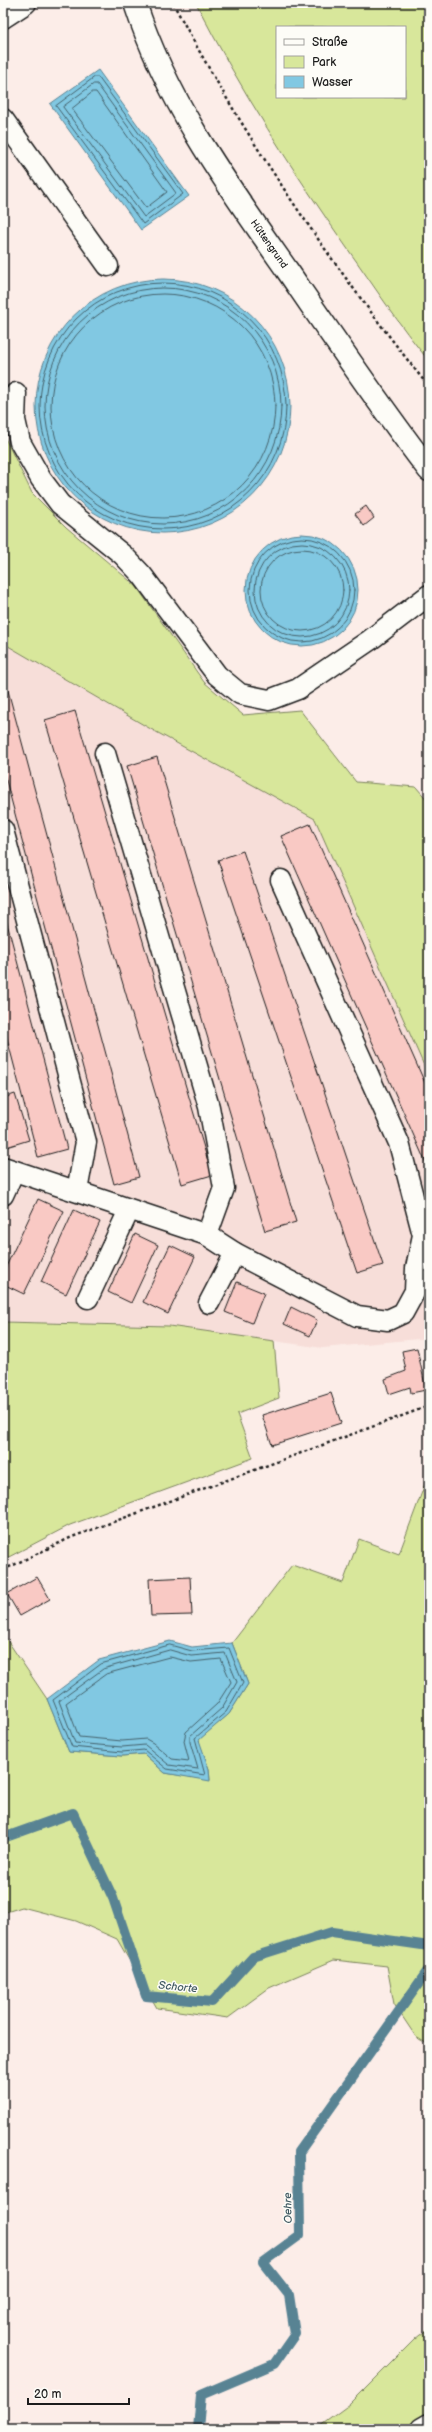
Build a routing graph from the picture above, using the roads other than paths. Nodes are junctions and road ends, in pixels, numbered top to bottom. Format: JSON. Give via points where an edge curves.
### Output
{"nodes":[{"id":1,"x":26,"y":3,"type":"edge"},
{"id":2,"x":135,"y":3,"type":"edge"},
{"id":3,"x":3,"y":18,"type":"edge"},
{"id":4,"x":3,"y":119,"type":"edge"},
{"id":5,"x":108,"y":266,"type":"dead end"},
{"id":6,"x":16,"y":393,"type":"dead end"},
{"id":7,"x":429,"y":470,"type":"edge"},
{"id":8,"x":429,"y":595,"type":"edge"},
{"id":9,"x":105,"y":753,"type":"dead end"},
{"id":10,"x":3,"y":830,"type":"edge"},
{"id":11,"x":281,"y":880,"type":"dead end"},
{"id":12,"x":8,"y":1169,"type":"edge"},
{"id":13,"x":77,"y":1191,"type":"junction"},
{"id":14,"x":3,"y":1195,"type":"edge"},
{"id":15,"x":128,"y":1210,"type":"junction"},
{"id":16,"x":207,"y":1235,"type":"junction"},
{"id":17,"x":235,"y":1253,"type":"junction"},
{"id":18,"x":88,"y":1298,"type":"dead end"},
{"id":19,"x":209,"y":1303,"type":"dead end"},
{"id":20,"x":429,"y":2425,"type":"edge"},
{"id":21,"x":422,"y":2429,"type":"edge"}],
"edges":[{"from":1,"to":3,"type":"lane"},
{"from":2,"to":7,"type":"street","name":"Hüttengrund","via":[[146,35],[180,107],[228,185],[386,414]]},
{"from":4,"to":5,"type":"lane"},
{"from":6,"to":8,"type":"lane","via":[[15,420],[20,442],[41,479],[60,504],[122,555],[142,575],[217,675],[240,694],[269,700],[298,689],[370,640]]},
{"from":9,"to":16,"type":"lane","via":[[209,1107],[224,1188]]},
{"from":10,"to":13,"type":"lane","via":[[86,1142]]},
{"from":11,"to":17,"type":"lane","via":[[399,1143],[423,1236],[416,1268],[415,1291],[403,1313],[388,1320],[357,1316]]},
{"from":12,"to":13,"type":"lane"},
{"from":12,"to":14,"type":"lane"},
{"from":13,"to":15,"type":"lane"},
{"from":15,"to":16,"type":"lane"},
{"from":15,"to":18,"type":"lane"},
{"from":16,"to":17,"type":"lane"},
{"from":17,"to":19,"type":"lane"},
{"from":20,"to":21,"type":"street"}]}
